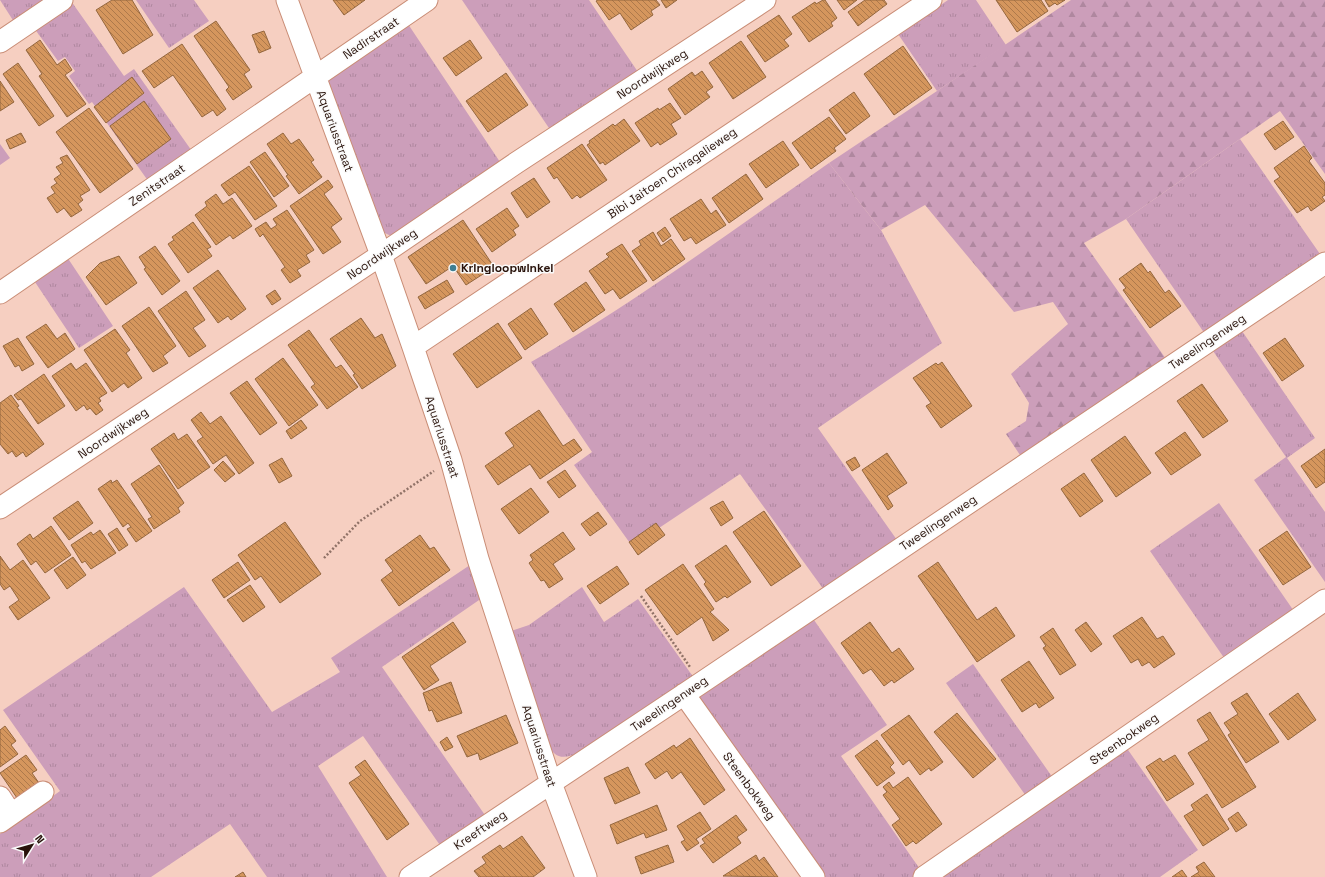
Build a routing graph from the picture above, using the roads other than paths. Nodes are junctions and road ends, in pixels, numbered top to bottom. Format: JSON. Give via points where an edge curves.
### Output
{"nodes":[{"id":1,"x":62,"y":0,"type":"edge"},
{"id":2,"x":287,"y":0,"type":"edge"},
{"id":3,"x":427,"y":0,"type":"edge"},
{"id":4,"x":765,"y":0,"type":"edge"},
{"id":5,"x":931,"y":0,"type":"edge"},
{"id":6,"x":0,"y":42,"type":"edge"},
{"id":7,"x":315,"y":77,"type":"junction"},
{"id":8,"x":381,"y":255,"type":"junction"},
{"id":9,"x":1325,"y":262,"type":"edge"},
{"id":10,"x":0,"y":293,"type":"edge"},
{"id":11,"x":413,"y":346,"type":"junction"},
{"id":12,"x":0,"y":508,"type":"edge"},
{"id":13,"x":1325,"y":600,"type":"edge"},
{"id":14,"x":692,"y":689,"type":"junction"},
{"id":15,"x":551,"y":783,"type":"junction"},
{"id":16,"x":43,"y":792,"type":"dead end"},
{"id":17,"x":0,"y":797,"type":"edge"},
{"id":18,"x":6,"y":818,"type":"edge"},
{"id":19,"x":410,"y":877,"type":"edge"},
{"id":20,"x":586,"y":877,"type":"edge"},
{"id":21,"x":814,"y":877,"type":"edge"},
{"id":22,"x":924,"y":877,"type":"edge"}],
"edges":[{"from":1,"to":6,"type":"street"},
{"from":2,"to":7,"type":"street","name":"Aquariusstraat"},
{"from":3,"to":7,"type":"street","name":"Nadirstraat"},
{"from":4,"to":8,"type":"street","name":"Noordwijkweg","via":[[516,162]]},
{"from":5,"to":11,"type":"street","name":"Bibi Jaitoen Chiragalieweg"},
{"from":7,"to":8,"type":"street","name":"Aquariusstraat"},
{"from":7,"to":10,"type":"street","name":"Zenitstraat"},
{"from":8,"to":11,"type":"street","name":"Aquariusstraat"},
{"from":8,"to":12,"type":"street","name":"Noordwijkweg"},
{"from":9,"to":14,"type":"street","name":"Tweelingenweg"},
{"from":11,"to":15,"type":"street","name":"Aquariusstraat","via":[[451,460],[478,559]]},
{"from":13,"to":22,"type":"street","name":"Steenbokweg"},
{"from":14,"to":15,"type":"street","name":"Tweelingenweg"},
{"from":14,"to":21,"type":"street","name":"Steenbokweg"},
{"from":15,"to":19,"type":"street","name":"Kreeftweg"},
{"from":15,"to":20,"type":"street","name":"Aquariusstraat"},
{"from":16,"to":18,"type":"street"},
{"from":17,"to":18,"type":"street"}]}
